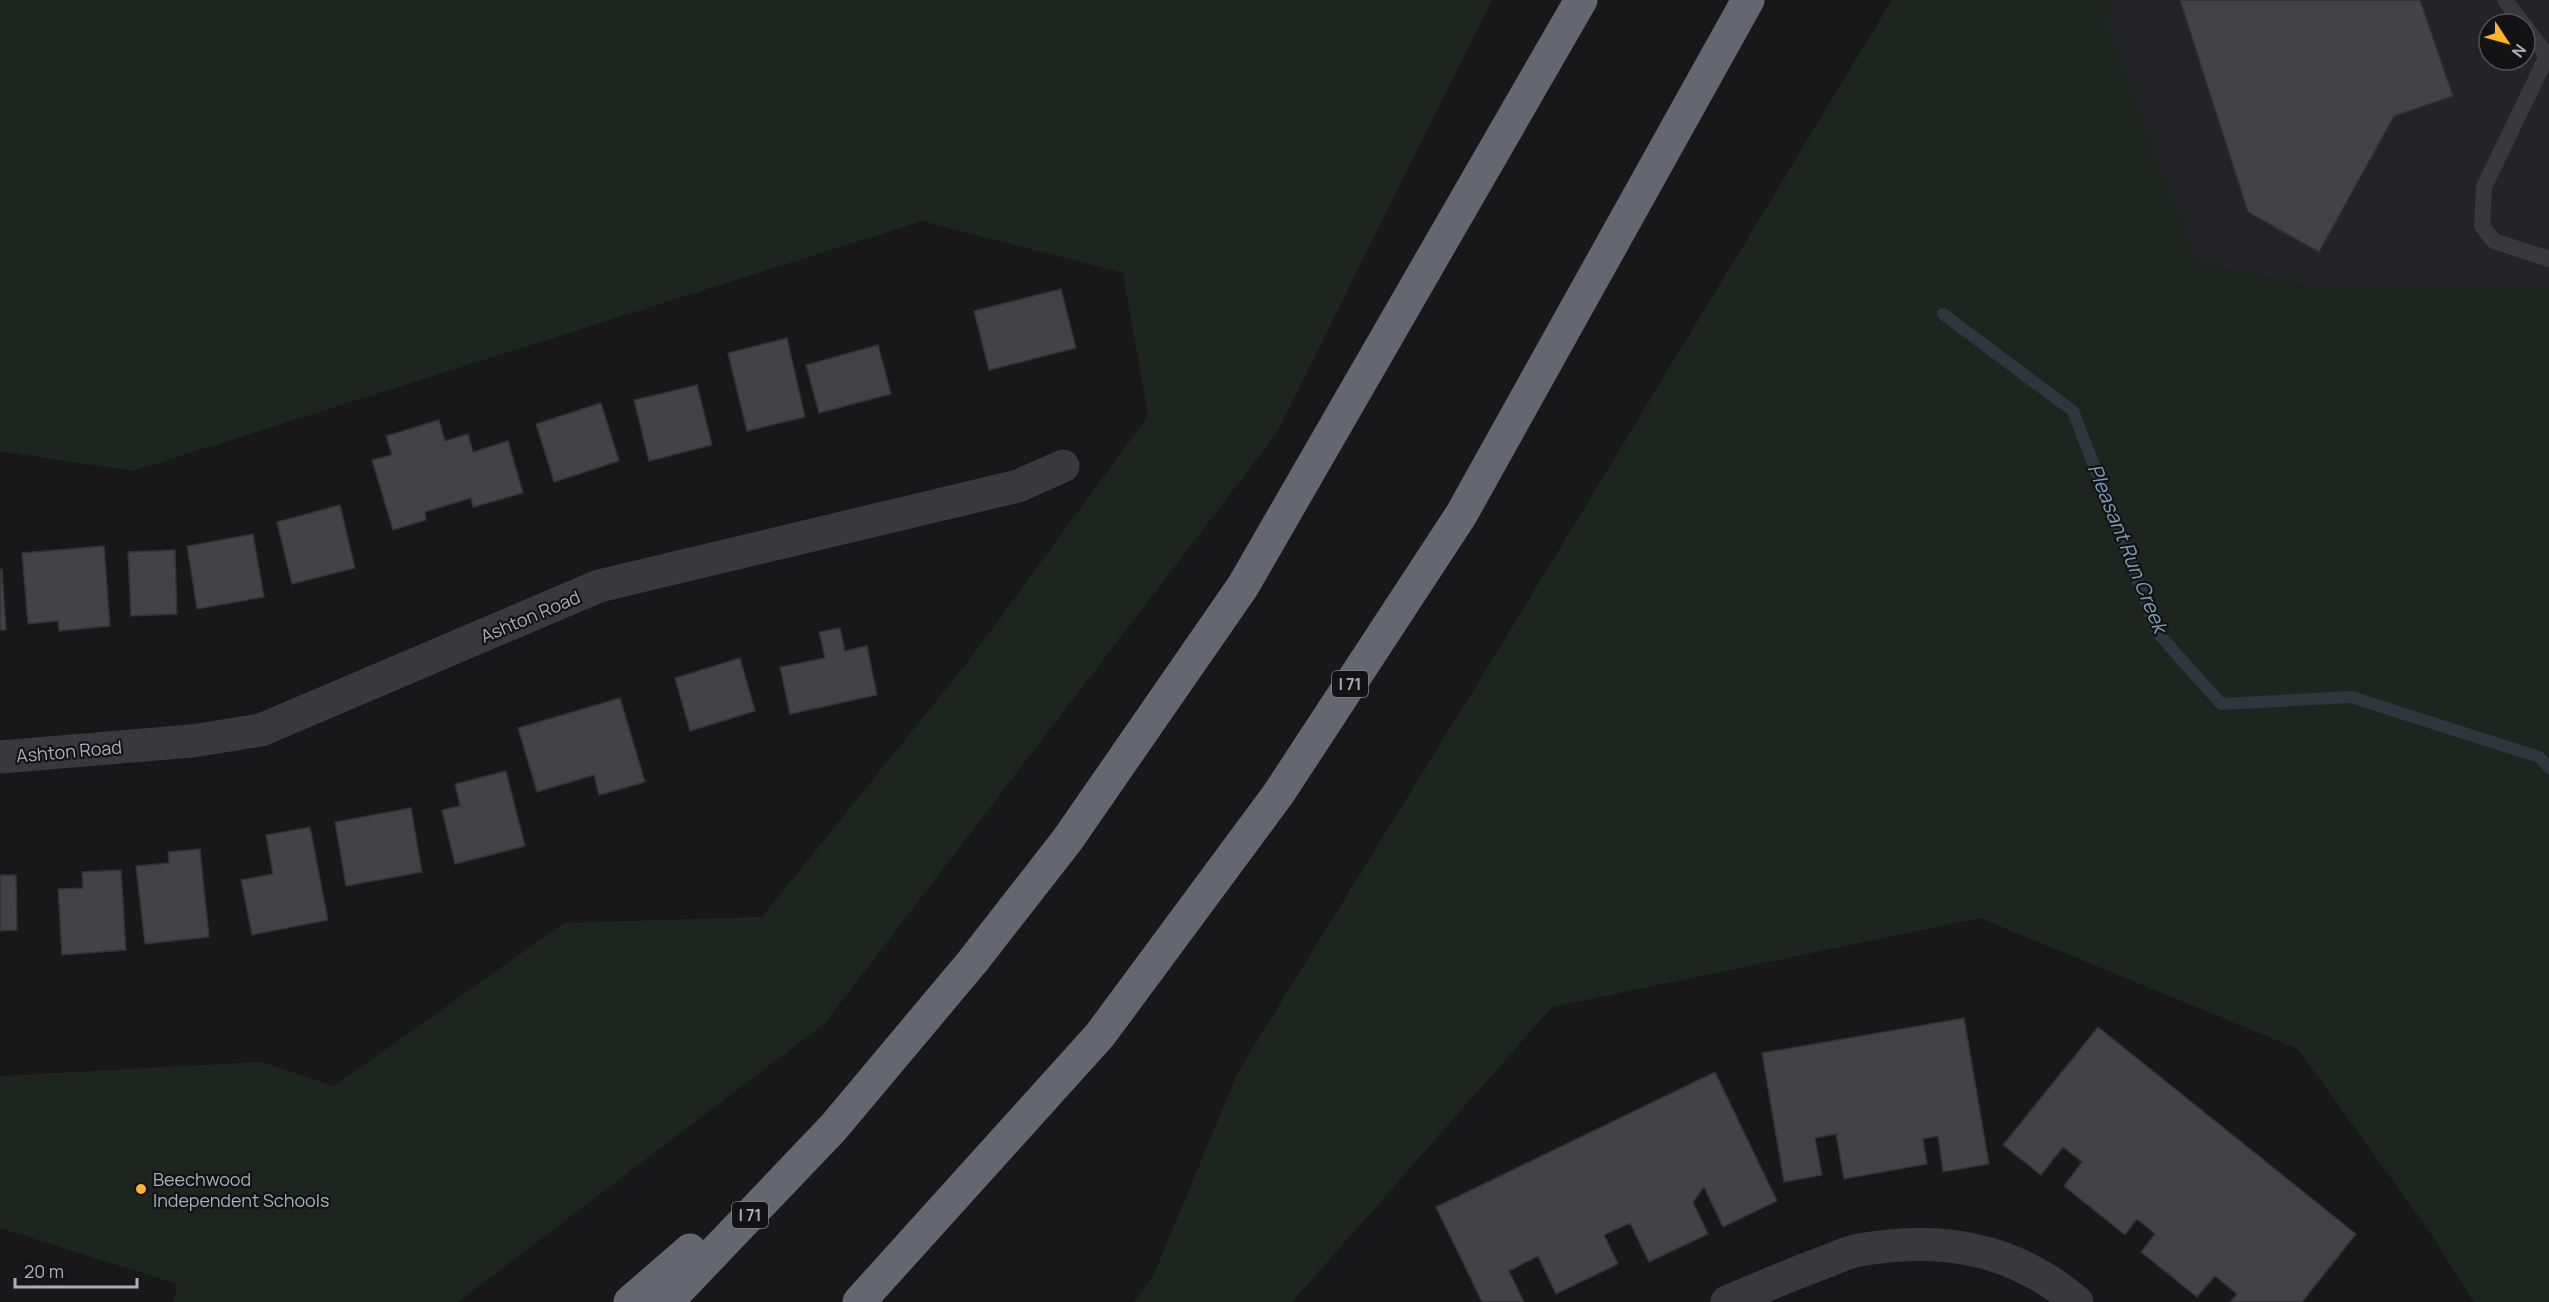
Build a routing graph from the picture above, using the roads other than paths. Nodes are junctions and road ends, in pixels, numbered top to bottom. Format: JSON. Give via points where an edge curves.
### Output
{"nodes":[{"id":1,"x":1581,"y":0,"type":"edge"},
{"id":2,"x":1748,"y":0,"type":"edge"},
{"id":3,"x":2505,"y":0,"type":"edge"},
{"id":4,"x":2514,"y":12,"type":"edge"},
{"id":5,"x":2537,"y":41,"type":"edge"},
{"id":6,"x":2548,"y":54,"type":"edge"},
{"id":7,"x":2549,"y":259,"type":"edge"},
{"id":8,"x":1063,"y":466,"type":"dead end"},
{"id":9,"x":0,"y":757,"type":"edge"},
{"id":10,"x":833,"y":1128,"type":"junction"},
{"id":11,"x":630,"y":1302,"type":"edge"},
{"id":12,"x":666,"y":1302,"type":"edge"},
{"id":13,"x":859,"y":1302,"type":"edge"},
{"id":14,"x":1727,"y":1302,"type":"edge"},
{"id":15,"x":2077,"y":1302,"type":"edge"}],
"edges":[{"from":1,"to":10,"type":"highway","number":"I 71","via":[[1243,586],[1068,839],[973,961]]},
{"from":2,"to":13,"type":"highway","number":"I 71","via":[[1461,514],[1279,793],[1100,1035]]},
{"from":3,"to":4,"type":"lane"},
{"from":5,"to":6,"type":"lane"},
{"from":6,"to":7,"type":"lane","via":[[2484,187],[2482,226],[2494,241]]},
{"from":8,"to":9,"type":"street","name":"Ashton Road","via":[[1018,486],[599,586],[261,730],[192,741]]},
{"from":10,"to":11,"type":"highway"},
{"from":10,"to":12,"type":"highway","number":"I 71"},
{"from":14,"to":15,"type":"street","via":[[1857,1250],[1931,1243],[2012,1260]]}]}
